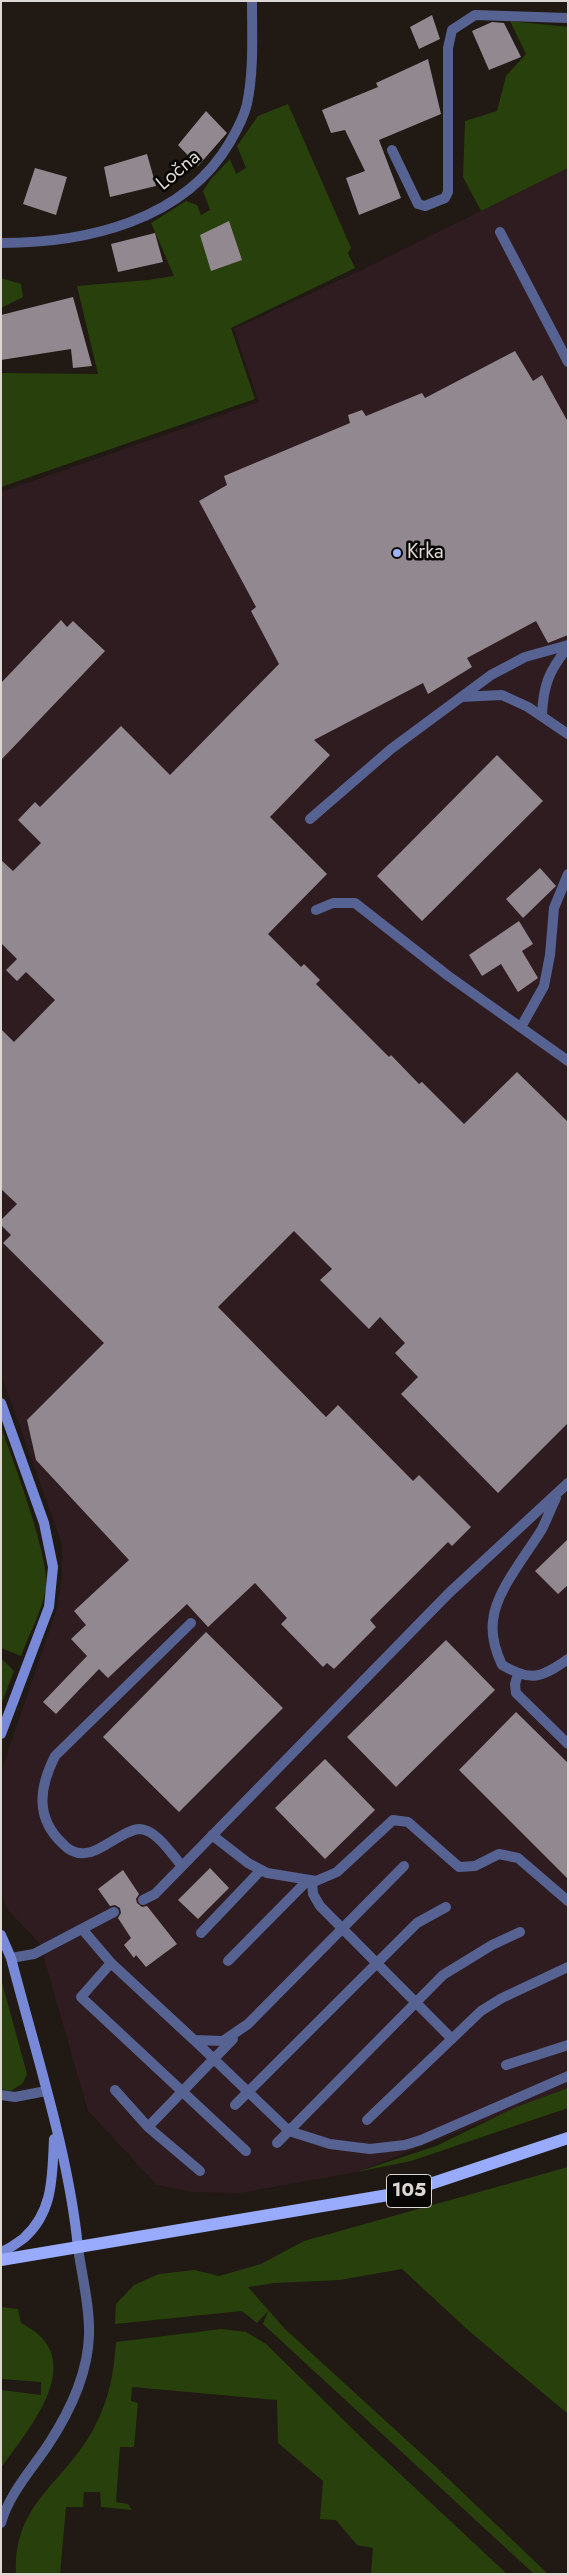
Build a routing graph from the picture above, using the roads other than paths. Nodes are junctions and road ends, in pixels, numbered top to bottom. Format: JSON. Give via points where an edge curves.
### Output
{"nodes":[{"id":1,"x":252,"y":1,"type":"edge"},
{"id":2,"x":568,"y":18,"type":"edge"},
{"id":3,"x":392,"y":150,"type":"dead end"},
{"id":4,"x":500,"y":232,"type":"dead end"},
{"id":5,"x":1,"y":243,"type":"edge"},
{"id":6,"x":568,"y":362,"type":"edge"},
{"id":7,"x":568,"y":646,"type":"edge"},
{"id":8,"x":462,"y":697,"type":"junction"},
{"id":9,"x":542,"y":716,"type":"junction"},
{"id":10,"x":568,"y":734,"type":"edge"},
{"id":11,"x":310,"y":819,"type":"dead end"},
{"id":12,"x":568,"y":874,"type":"edge"},
{"id":13,"x":316,"y":910,"type":"dead end"},
{"id":14,"x":521,"y":1028,"type":"junction"},
{"id":15,"x":568,"y":1061,"type":"edge"},
{"id":16,"x":1,"y":1403,"type":"edge"},
{"id":17,"x":568,"y":1483,"type":"edge"},
{"id":18,"x":558,"y":1492,"type":"junction"},
{"id":19,"x":191,"y":1623,"type":"dead end"},
{"id":20,"x":568,"y":1659,"type":"edge"},
{"id":21,"x":518,"y":1674,"type":"junction"},
{"id":22,"x":1,"y":1734,"type":"edge"},
{"id":23,"x":568,"y":1744,"type":"edge"},
{"id":24,"x":212,"y":1836,"type":"junction"},
{"id":25,"x":182,"y":1866,"type":"junction"},
{"id":26,"x":404,"y":1866,"type":"dead end"},
{"id":27,"x":261,"y":1870,"type":"junction"},
{"id":28,"x":310,"y":1880,"type":"junction"},
{"id":29,"x":144,"y":1900,"type":"dead end"},
{"id":30,"x":568,"y":1901,"type":"edge"},
{"id":31,"x":446,"y":1907,"type":"dead end"},
{"id":32,"x":114,"y":1912,"type":"dead end"},
{"id":33,"x":83,"y":1930,"type":"junction"},
{"id":34,"x":342,"y":1930,"type":"junction"},
{"id":35,"x":201,"y":1932,"type":"dead end"},
{"id":36,"x":520,"y":1932,"type":"dead end"},
{"id":37,"x":1,"y":1935,"type":"edge"},
{"id":38,"x":11,"y":1958,"type":"junction"},
{"id":39,"x":228,"y":1961,"type":"dead end"},
{"id":40,"x":111,"y":1963,"type":"junction"},
{"id":41,"x":376,"y":1963,"type":"junction"},
{"id":42,"x":568,"y":1967,"type":"edge"},
{"id":43,"x":415,"y":2002,"type":"junction"},
{"id":44,"x":248,"y":2024,"type":"junction"},
{"id":45,"x":452,"y":2039,"type":"junction"},
{"id":46,"x":194,"y":2040,"type":"junction"},
{"id":47,"x":568,"y":2045,"type":"edge"},
{"id":48,"x":212,"y":2059,"type":"junction"},
{"id":49,"x":506,"y":2065,"type":"dead end"},
{"id":50,"x":568,"y":2076,"type":"edge"},
{"id":51,"x":115,"y":2090,"type":"dead end"},
{"id":52,"x":180,"y":2090,"type":"junction"},
{"id":53,"x":46,"y":2091,"type":"junction"},
{"id":54,"x":247,"y":2093,"type":"junction"},
{"id":55,"x":1,"y":2095,"type":"edge"},
{"id":56,"x":235,"y":2105,"type":"dead end"},
{"id":57,"x":367,"y":2120,"type":"dead end"},
{"id":58,"x":54,"y":2125,"type":"junction"},
{"id":59,"x":148,"y":2127,"type":"junction"},
{"id":60,"x":289,"y":2131,"type":"junction"},
{"id":61,"x":568,"y":2138,"type":"edge"},
{"id":62,"x":277,"y":2143,"type":"dead end"},
{"id":63,"x":246,"y":2151,"type":"dead end"},
{"id":64,"x":200,"y":2171,"type":"dead end"},
{"id":65,"x":78,"y":2248,"type":"junction"},
{"id":66,"x":1,"y":2252,"type":"edge"},
{"id":67,"x":1,"y":2260,"type":"edge"},
{"id":68,"x":1,"y":2523,"type":"edge"}],
"edges":[{"from":1,"to":5,"type":"street","name":"Ločna","via":[[252,64],[247,105],[238,128],[208,172],[184,194],[129,223],[94,233],[32,243]]},
{"from":2,"to":3,"type":"street","via":[[475,15],[452,30],[448,48],[448,192],[445,198],[424,206],[418,204]]},
{"from":4,"to":6,"type":"street"},
{"from":7,"to":8,"type":"street","via":[[525,657],[505,666]]},
{"from":7,"to":9,"type":"street","via":[[547,677]]},
{"from":8,"to":9,"type":"street","via":[[502,696]]},
{"from":8,"to":11,"type":"street","via":[[391,750]]},
{"from":9,"to":10,"type":"street"},
{"from":12,"to":14,"type":"street","via":[[554,908],[544,986]]},
{"from":13,"to":14,"type":"street","via":[[333,903],[355,903]]},
{"from":14,"to":15,"type":"street"},
{"from":16,"to":22,"type":"street","via":[[44,1523],[53,1568],[49,1607]]},
{"from":17,"to":18,"type":"street"},
{"from":18,"to":21,"type":"street","via":[[542,1528],[514,1572],[493,1620],[496,1652],[502,1665]]},
{"from":18,"to":24,"type":"street","via":[[449,1593]]},
{"from":19,"to":25,"type":"street","via":[[55,1756],[46,1775],[43,1792],[46,1825],[67,1849],[79,1854],[91,1852],[138,1829],[150,1832]]},
{"from":20,"to":21,"type":"street","via":[[538,1677]]},
{"from":21,"to":23,"type":"street","via":[[516,1693]]},
{"from":24,"to":25,"type":"street"},
{"from":24,"to":27,"type":"street"},
{"from":25,"to":29,"type":"street","via":[[155,1894]]},
{"from":26,"to":34,"type":"street"},
{"from":27,"to":28,"type":"street"},
{"from":27,"to":35,"type":"street"},
{"from":28,"to":30,"type":"street","via":[[316,1881],[337,1872],[393,1820],[408,1822],[459,1867],[475,1866],[499,1854],[518,1858]]},
{"from":28,"to":34,"type":"street","via":[[320,1906]]},
{"from":28,"to":39,"type":"street"},
{"from":31,"to":41,"type":"street","via":[[418,1923]]},
{"from":32,"to":33,"type":"street"},
{"from":33,"to":38,"type":"street","via":[[34,1954]]},
{"from":33,"to":40,"type":"street"},
{"from":34,"to":41,"type":"street"},
{"from":34,"to":44,"type":"street"},
{"from":36,"to":43,"type":"street","via":[[467,1958],[443,1974]]},
{"from":37,"to":38,"type":"street"},
{"from":38,"to":53,"type":"street"},
{"from":40,"to":46,"type":"street"},
{"from":40,"to":52,"type":"street","via":[[81,1998]]},
{"from":41,"to":43,"type":"street"},
{"from":41,"to":54,"type":"street"},
{"from":42,"to":45,"type":"street","via":[[502,1998],[482,2011]]},
{"from":43,"to":45,"type":"street"},
{"from":43,"to":60,"type":"street"},
{"from":44,"to":46,"type":"street","via":[[223,2041]]},
{"from":44,"to":48,"type":"street"},
{"from":45,"to":57,"type":"street"},
{"from":46,"to":48,"type":"street"},
{"from":47,"to":49,"type":"street"},
{"from":48,"to":52,"type":"street"},
{"from":48,"to":54,"type":"street"},
{"from":50,"to":60,"type":"street","via":[[532,2089],[459,2125],[405,2145],[370,2149],[352,2147],[330,2144]]},
{"from":51,"to":59,"type":"street"},
{"from":52,"to":59,"type":"street"},
{"from":52,"to":63,"type":"street"},
{"from":53,"to":55,"type":"street","via":[[15,2097]]},
{"from":53,"to":58,"type":"street"},
{"from":54,"to":56,"type":"street"},
{"from":54,"to":60,"type":"street"},
{"from":58,"to":65,"type":"street","via":[[75,2214]]},
{"from":58,"to":66,"type":"street","via":[[52,2186],[47,2207],[32,2230]]},
{"from":59,"to":64,"type":"street"},
{"from":60,"to":62,"type":"street"},
{"from":61,"to":65,"type":"main road","number":"105","via":[[406,2192]]},
{"from":65,"to":67,"type":"main road","number":"105"},
{"from":65,"to":68,"type":"street","via":[[89,2336],[81,2374],[72,2404],[17,2490]]}]}
